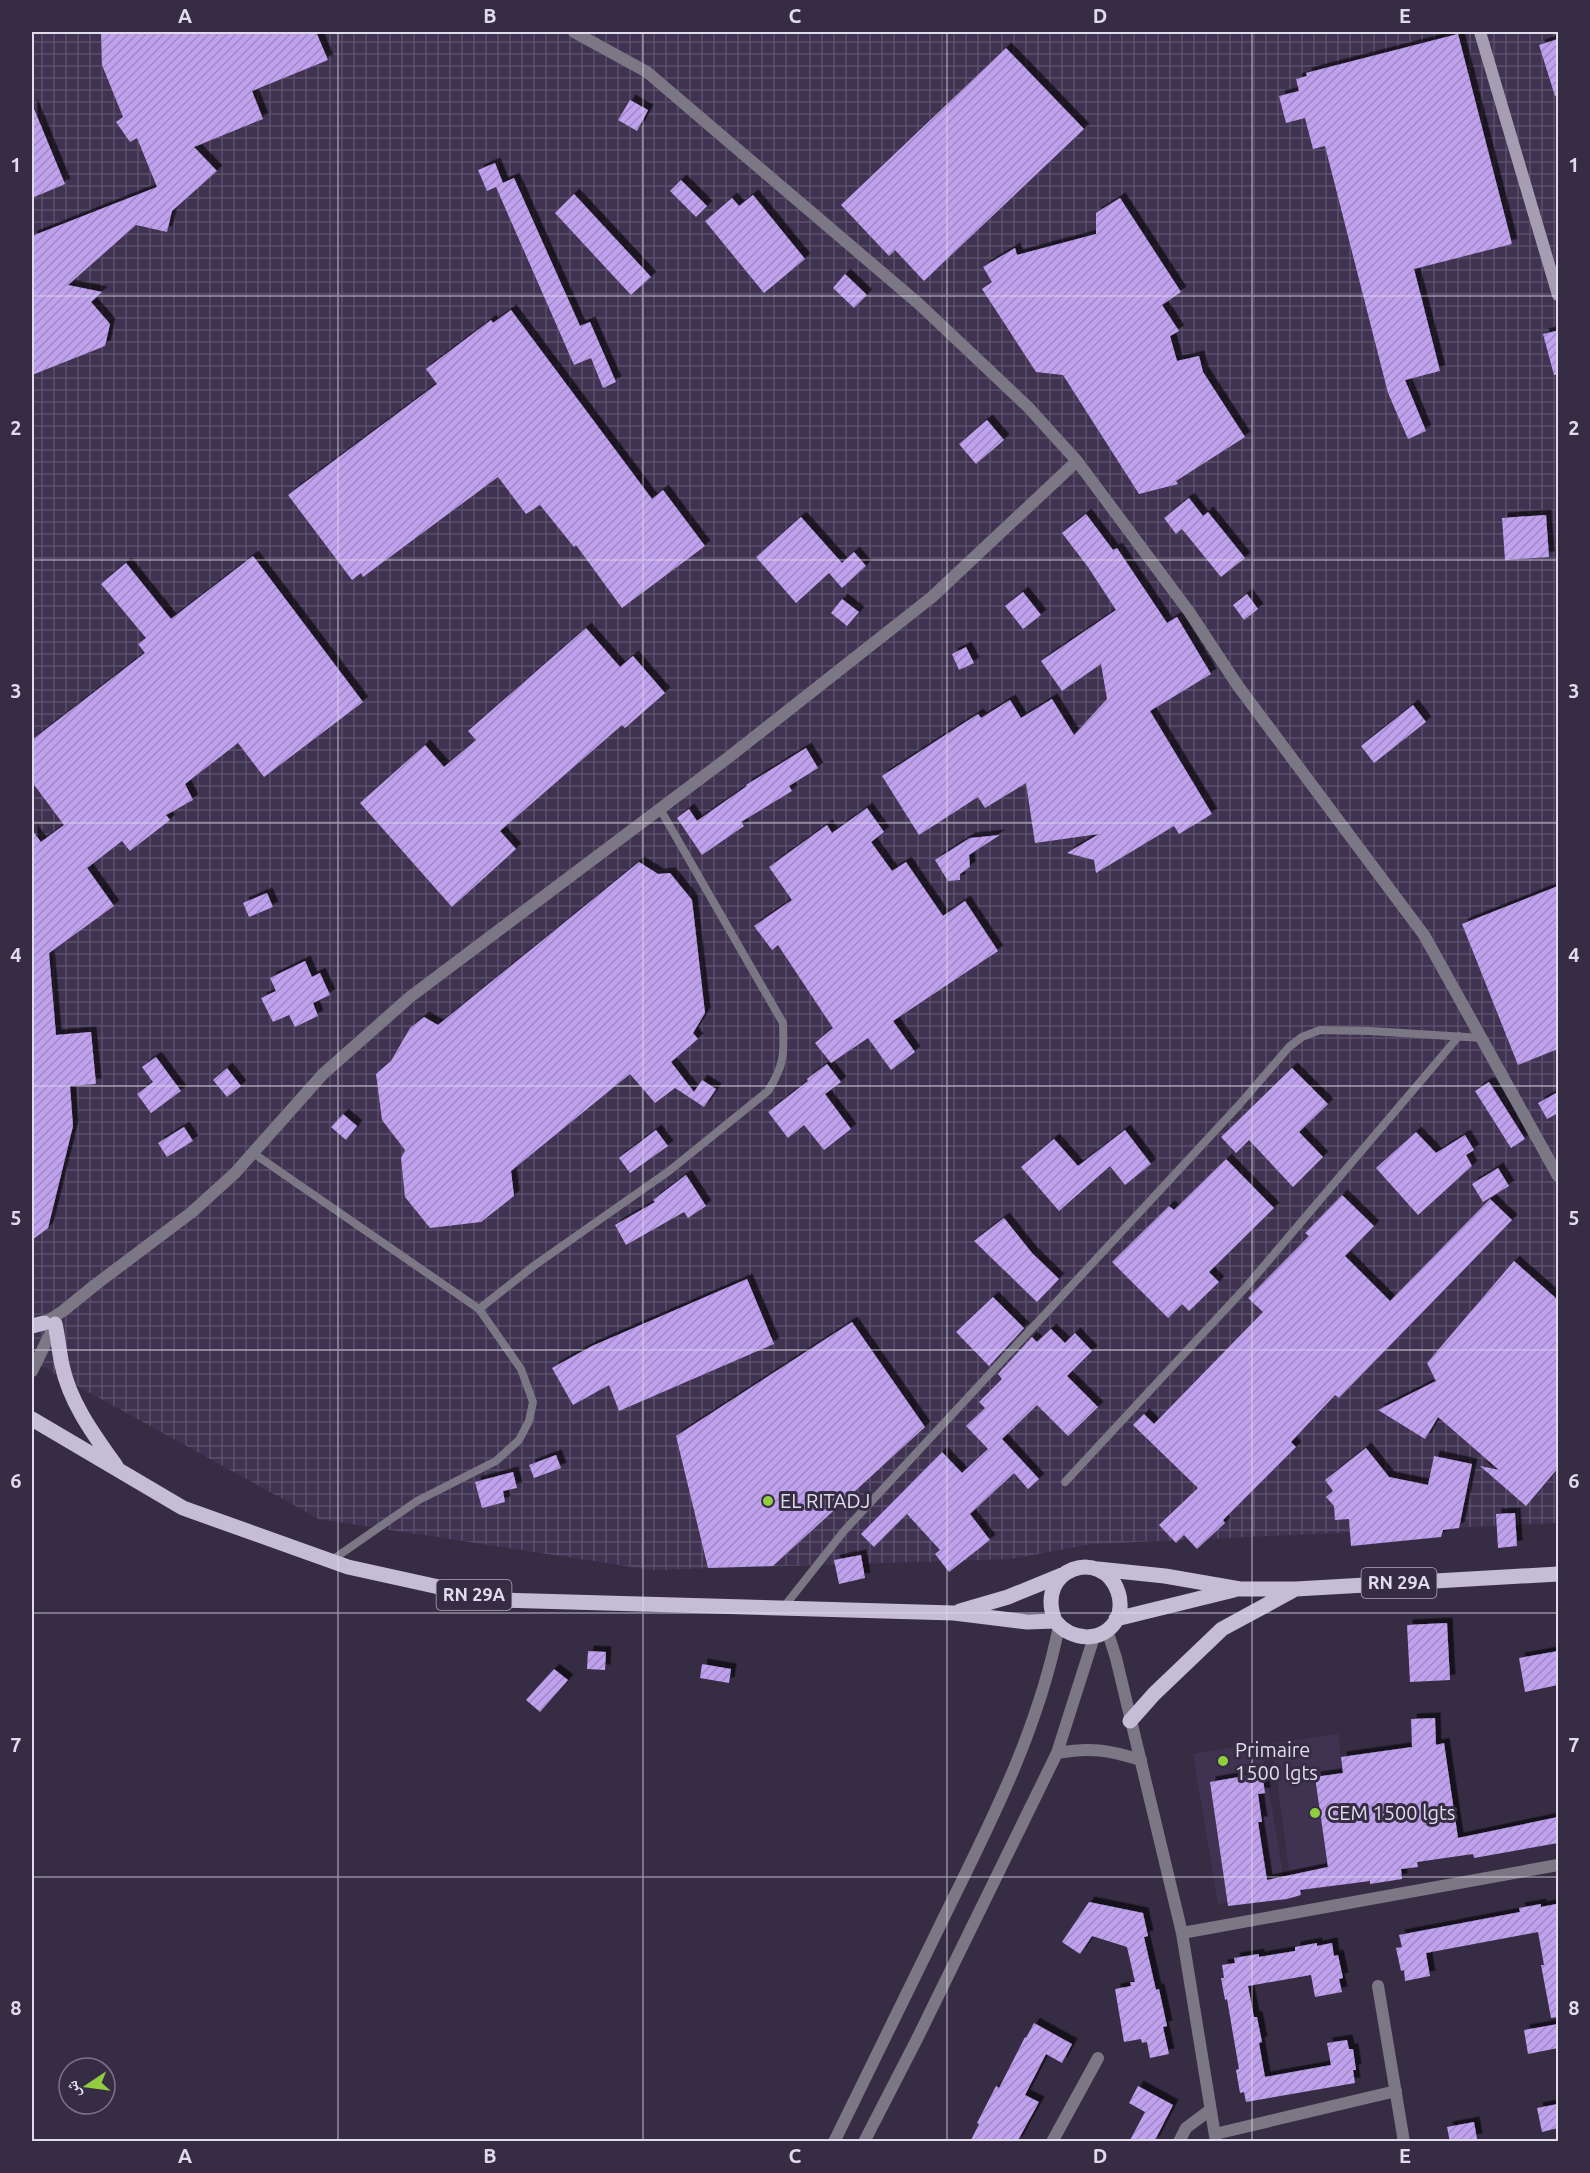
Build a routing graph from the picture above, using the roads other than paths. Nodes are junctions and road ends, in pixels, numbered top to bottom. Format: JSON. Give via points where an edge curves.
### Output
{"nodes":[{"id":1,"x":574,"y":32,"type":"edge"},
{"id":2,"x":1480,"y":32,"type":"edge"},
{"id":3,"x":1558,"y":295,"type":"edge"},
{"id":4,"x":1077,"y":462,"type":"junction"},
{"id":5,"x":660,"y":809,"type":"junction"},
{"id":6,"x":1459,"y":1036,"type":"junction"},
{"id":7,"x":1482,"y":1038,"type":"junction"},
{"id":8,"x":253,"y":1153,"type":"junction"},
{"id":9,"x":1558,"y":1176,"type":"edge"},
{"id":10,"x":479,"y":1309,"type":"junction"},
{"id":11,"x":49,"y":1321,"type":"edge"},
{"id":12,"x":32,"y":1332,"type":"edge"},
{"id":13,"x":32,"y":1371,"type":"edge"},
{"id":14,"x":32,"y":1419,"type":"edge"},
{"id":15,"x":120,"y":1471,"type":"junction"},
{"id":16,"x":1065,"y":1482,"type":"dead end"},
{"id":17,"x":331,"y":1561,"type":"junction"},
{"id":18,"x":1097,"y":1569,"type":"junction"},
{"id":19,"x":1558,"y":1574,"type":"edge"},
{"id":20,"x":1062,"y":1575,"type":"junction"},
{"id":21,"x":1240,"y":1589,"type":"junction"},
{"id":22,"x":1296,"y":1589,"type":"junction"},
{"id":23,"x":782,"y":1609,"type":"junction"},
{"id":24,"x":954,"y":1612,"type":"junction"},
{"id":25,"x":1057,"y":1624,"type":"junction"},
{"id":26,"x":1106,"y":1629,"type":"junction"},
{"id":27,"x":1130,"y":1721,"type":"junction"},
{"id":28,"x":1057,"y":1753,"type":"junction"},
{"id":29,"x":1141,"y":1760,"type":"junction"},
{"id":30,"x":1558,"y":1865,"type":"edge"},
{"id":31,"x":1182,"y":1933,"type":"junction"},
{"id":32,"x":1378,"y":1986,"type":"dead end"},
{"id":33,"x":1098,"y":2058,"type":"dead end"},
{"id":34,"x":1396,"y":2091,"type":"junction"},
{"id":35,"x":1210,"y":2110,"type":"junction"},
{"id":36,"x":1216,"y":2138,"type":"edge"},
{"id":37,"x":834,"y":2142,"type":"edge"},
{"id":38,"x":864,"y":2142,"type":"edge"},
{"id":39,"x":1052,"y":2142,"type":"edge"},
{"id":40,"x":1179,"y":2142,"type":"edge"},
{"id":41,"x":1404,"y":2142,"type":"edge"}],
"edges":[{"from":1,"to":4,"type":"street","via":[[647,72],[919,304],[1028,407]]},
{"from":2,"to":3,"type":"main road"},
{"from":4,"to":5,"type":"street","via":[[932,597]]},
{"from":4,"to":7,"type":"street","via":[[1424,935]]},
{"from":5,"to":8,"type":"street","via":[[410,997],[323,1074]]},
{"from":5,"to":10,"type":"lane","via":[[783,1023],[784,1056],[778,1075],[768,1091],[669,1171],[535,1264]]},
{"from":6,"to":7,"type":"lane"},
{"from":6,"to":16,"type":"lane","via":[[1246,1287]]},
{"from":6,"to":23,"type":"lane","via":[[1320,1030],[1289,1047],[843,1531]]},
{"from":7,"to":9,"type":"street"},
{"from":8,"to":10,"type":"lane"},
{"from":8,"to":11,"type":"street","via":[[192,1212]]},
{"from":10,"to":17,"type":"lane","via":[[520,1369],[533,1402],[529,1422],[519,1440],[496,1461],[417,1502]]},
{"from":11,"to":12,"type":"street"},
{"from":11,"to":13,"type":"street"},
{"from":11,"to":15,"type":"main road","via":[[74,1401]]},
{"from":14,"to":15,"type":"main road","number":"RN 29A"},
{"from":15,"to":17,"type":"main road","number":"RN 29A","via":[[183,1508]]},
{"from":17,"to":23,"type":"main road","number":"RN 29A","via":[[498,1600]]},
{"from":18,"to":20,"type":"main road","via":[[1073,1569]]},
{"from":18,"to":21,"type":"main road","number":"RN 29A"},
{"from":18,"to":26,"type":"main road","via":[[1116,1584],[1120,1596],[1120,1608]]},
{"from":19,"to":22,"type":"main road","number":"RN 29A"},
{"from":20,"to":24,"type":"main road","number":"RN 29A","via":[[1008,1597]]},
{"from":20,"to":25,"type":"main road","via":[[1050,1597]]},
{"from":21,"to":22,"type":"main road","number":"RN 29A"},
{"from":21,"to":26,"type":"main road","number":"RN 29A"},
{"from":22,"to":27,"type":"main road","via":[[1222,1629]]},
{"from":23,"to":24,"type":"main road","number":"RN 29A"},
{"from":24,"to":25,"type":"main road","number":"RN 29A"},
{"from":25,"to":26,"type":"main road","via":[[1081,1638]]},
{"from":25,"to":37,"type":"street","via":[[1051,1668],[1022,1754]]},
{"from":26,"to":27,"type":"street"},
{"from":26,"to":28,"type":"street"},
{"from":27,"to":29,"type":"street"},
{"from":28,"to":29,"type":"street","via":[[1108,1750]]},
{"from":28,"to":38,"type":"street"},
{"from":29,"to":31,"type":"street"},
{"from":30,"to":31,"type":"street"},
{"from":31,"to":35,"type":"street"},
{"from":32,"to":34,"type":"street"},
{"from":33,"to":39,"type":"street"},
{"from":34,"to":36,"type":"street"},
{"from":34,"to":41,"type":"street"},
{"from":35,"to":36,"type":"street"},
{"from":35,"to":40,"type":"street","via":[[1186,2128]]}]}
